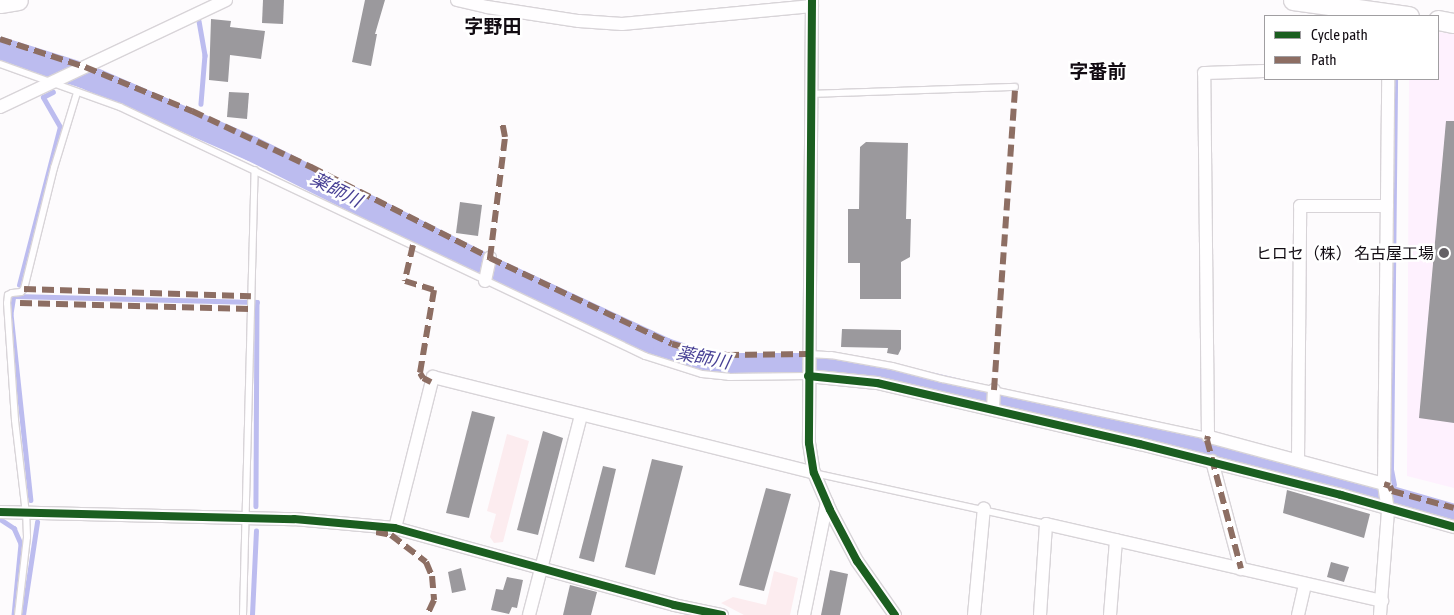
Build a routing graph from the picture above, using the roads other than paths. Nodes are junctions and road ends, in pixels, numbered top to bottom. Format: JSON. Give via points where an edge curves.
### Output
{"nodes":[{"id":1,"x":18,"y":0,"type":"edge"},
{"id":2,"x":226,"y":0,"type":"edge"},
{"id":3,"x":457,"y":0,"type":"edge"},
{"id":4,"x":1293,"y":0,"type":"edge"},
{"id":5,"x":0,"y":3,"type":"edge"},
{"id":6,"x":812,"y":3,"type":"edge"},
{"id":7,"x":1387,"y":10,"type":"edge"},
{"id":8,"x":1405,"y":15,"type":"edge"},
{"id":9,"x":1439,"y":20,"type":"edge"},
{"id":10,"x":1454,"y":23,"type":"edge"},
{"id":11,"x":0,"y":64,"type":"edge"},
{"id":12,"x":1264,"y":71,"type":"edge"},
{"id":13,"x":1388,"y":80,"type":"edge"},
{"id":14,"x":50,"y":83,"type":"junction"},
{"id":15,"x":1015,"y":87,"type":"dead end"},
{"id":16,"x":77,"y":92,"type":"junction"},
{"id":17,"x":812,"y":94,"type":"junction"},
{"id":18,"x":0,"y":107,"type":"edge"},
{"id":19,"x":255,"y":170,"type":"junction"},
{"id":20,"x":1387,"y":206,"type":"junction"},
{"id":21,"x":490,"y":258,"type":"dead end"},
{"id":22,"x":486,"y":281,"type":"junction"},
{"id":23,"x":809,"y":354,"type":"junction"},
{"id":24,"x":808,"y":376,"type":"junction"},
{"id":25,"x":994,"y":390,"type":"junction"},
{"id":26,"x":993,"y":409,"type":"junction"},
{"id":27,"x":581,"y":416,"type":"junction"},
{"id":28,"x":1209,"y":436,"type":"junction"},
{"id":29,"x":1298,"y":459,"type":"junction"},
{"id":30,"x":1212,"y":461,"type":"junction"},
{"id":31,"x":814,"y":473,"type":"junction"},
{"id":32,"x":1384,"y":484,"type":"junction"},
{"id":33,"x":826,"y":502,"type":"junction"},
{"id":34,"x":984,"y":508,"type":"junction"},
{"id":35,"x":1388,"y":510,"type":"junction"},
{"id":36,"x":0,"y":512,"type":"edge"},
{"id":37,"x":26,"y":514,"type":"junction"},
{"id":38,"x":245,"y":518,"type":"junction"},
{"id":39,"x":1046,"y":524,"type":"junction"},
{"id":40,"x":395,"y":528,"type":"junction"},
{"id":41,"x":1454,"y":528,"type":"edge"},
{"id":42,"x":1116,"y":540,"type":"junction"},
{"id":43,"x":542,"y":566,"type":"junction"},
{"id":44,"x":1241,"y":570,"type":"junction"},
{"id":45,"x":1305,"y":584,"type":"junction"},
{"id":46,"x":1382,"y":601,"type":"junction"},
{"id":47,"x":673,"y":610,"type":"edge"},
{"id":48,"x":18,"y":615,"type":"edge"},
{"id":49,"x":243,"y":615,"type":"edge"},
{"id":50,"x":529,"y":615,"type":"edge"},
{"id":51,"x":722,"y":615,"type":"edge"},
{"id":52,"x":804,"y":615,"type":"edge"},
{"id":53,"x":895,"y":615,"type":"edge"},
{"id":54,"x":974,"y":615,"type":"edge"},
{"id":55,"x":1040,"y":615,"type":"edge"},
{"id":56,"x":1110,"y":615,"type":"edge"},
{"id":57,"x":1298,"y":615,"type":"edge"},
{"id":58,"x":1380,"y":615,"type":"edge"}],
"edges":[{"from":1,"to":5,"type":"street"},
{"from":2,"to":14,"type":"street"},
{"from":3,"to":6,"type":"street","via":[[579,21],[622,24]]},
{"from":4,"to":7,"type":"street"},
{"from":6,"to":17,"type":"street"},
{"from":7,"to":8,"type":"street"},
{"from":9,"to":10,"type":"street"},
{"from":11,"to":14,"type":"lane"},
{"from":12,"to":28,"type":"street","via":[[1204,73]]},
{"from":13,"to":20,"type":"street"},
{"from":14,"to":16,"type":"lane"},
{"from":14,"to":18,"type":"street"},
{"from":15,"to":17,"type":"lane"},
{"from":16,"to":19,"type":"lane","via":[[120,107]]},
{"from":16,"to":37,"type":"lane","via":[[24,289],[8,295],[7,303],[15,420]]},
{"from":17,"to":23,"type":"street"},
{"from":19,"to":22,"type":"lane"},
{"from":19,"to":38,"type":"lane"},
{"from":20,"to":29,"type":"street","via":[[1300,206]]},
{"from":20,"to":32,"type":"street"},
{"from":21,"to":22,"type":"street"},
{"from":22,"to":24,"type":"lane","via":[[596,335],[673,366],[729,377]]},
{"from":23,"to":24,"type":"street"},
{"from":23,"to":25,"type":"lane","via":[[854,358]]},
{"from":24,"to":26,"type":"street","via":[[870,382]]},
{"from":24,"to":31,"type":"street","via":[[808,444]]},
{"from":25,"to":26,"type":"street"},
{"from":25,"to":28,"type":"lane"},
{"from":26,"to":30,"type":"street"},
{"from":27,"to":31,"type":"street"},
{"from":27,"to":40,"type":"street","via":[[433,377]]},
{"from":27,"to":43,"type":"street"},
{"from":28,"to":29,"type":"street"},
{"from":29,"to":32,"type":"street"},
{"from":30,"to":35,"type":"street"},
{"from":30,"to":44,"type":"street"},
{"from":31,"to":33,"type":"street"},
{"from":31,"to":34,"type":"lane"},
{"from":32,"to":35,"type":"street"},
{"from":33,"to":52,"type":"street"},
{"from":33,"to":53,"type":"street","via":[[857,561]]},
{"from":34,"to":39,"type":"lane"},
{"from":34,"to":54,"type":"street"},
{"from":35,"to":41,"type":"street"},
{"from":35,"to":46,"type":"street"},
{"from":36,"to":37,"type":"street"},
{"from":37,"to":38,"type":"street"},
{"from":37,"to":48,"type":"lane","via":[[27,537]]},
{"from":38,"to":40,"type":"street"},
{"from":38,"to":49,"type":"lane"},
{"from":39,"to":42,"type":"street"},
{"from":39,"to":55,"type":"street"},
{"from":40,"to":43,"type":"street"},
{"from":42,"to":44,"type":"street"},
{"from":42,"to":56,"type":"street"},
{"from":43,"to":47,"type":"street"},
{"from":43,"to":50,"type":"street"},
{"from":44,"to":45,"type":"street"},
{"from":45,"to":46,"type":"street"},
{"from":45,"to":57,"type":"street"},
{"from":46,"to":58,"type":"street"},
{"from":47,"to":51,"type":"street"}]}
